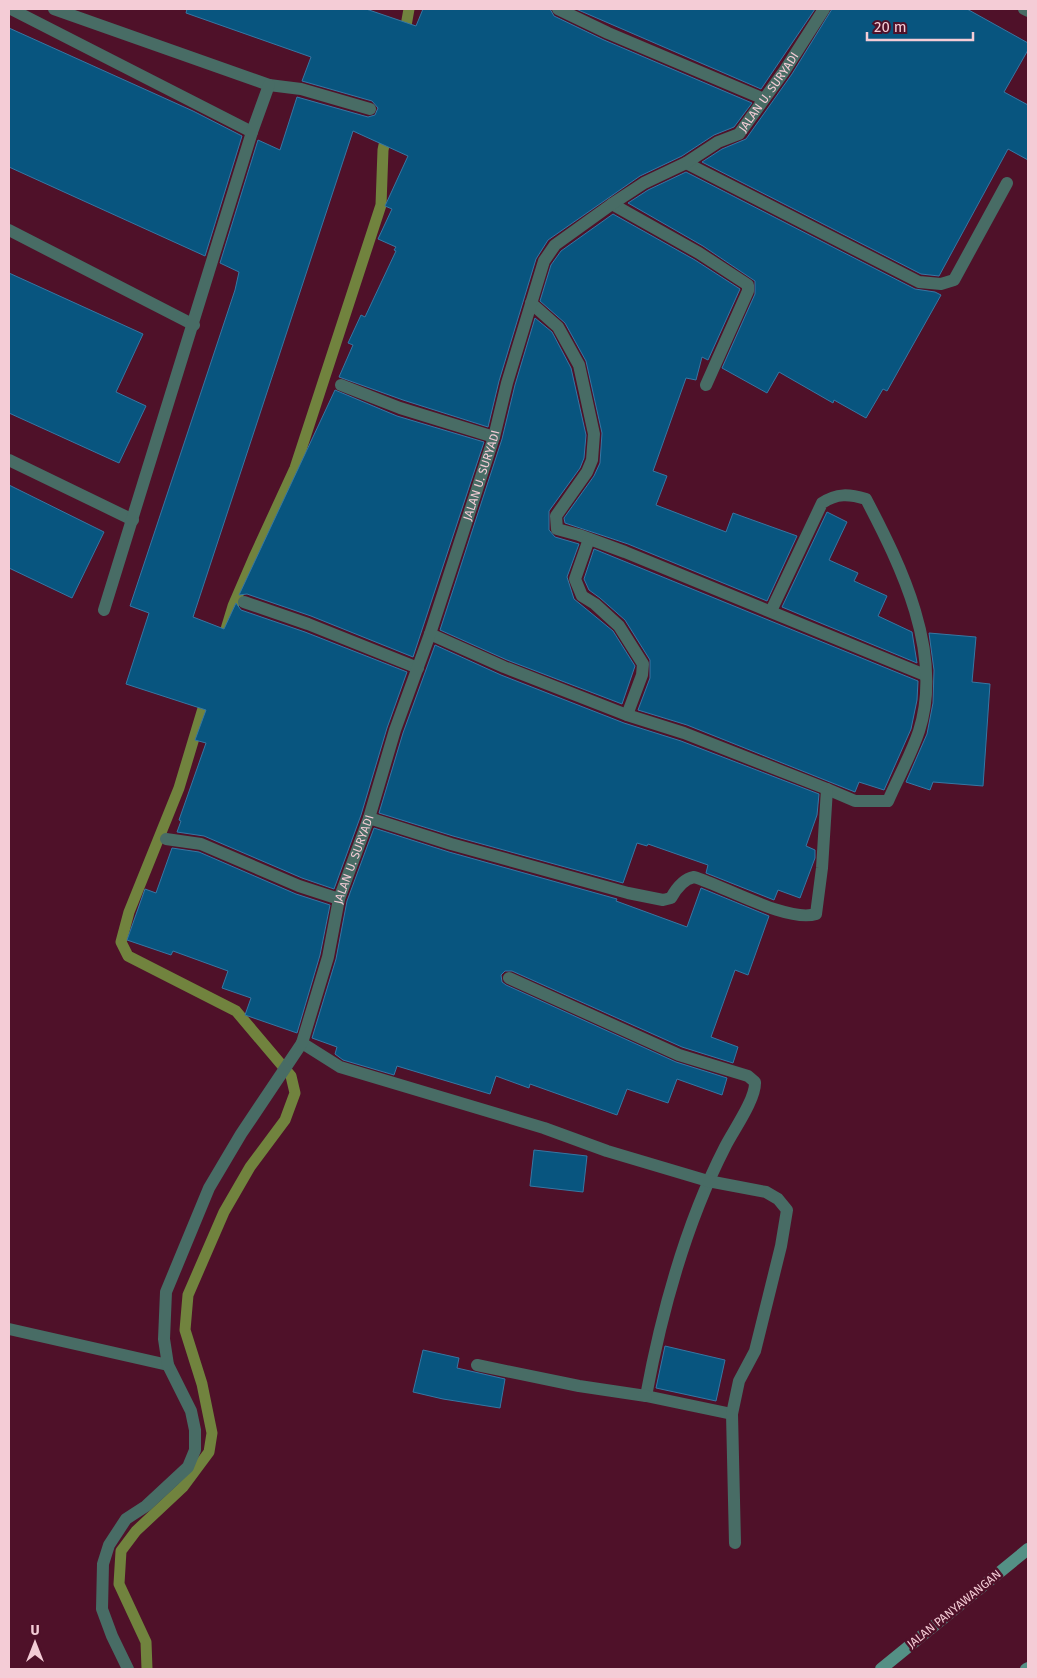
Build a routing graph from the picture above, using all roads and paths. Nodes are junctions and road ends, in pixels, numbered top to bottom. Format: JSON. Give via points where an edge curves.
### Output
{"nodes":[{"id":1,"x":11,"y":9,"type":"edge"},
{"id":2,"x":54,"y":9,"type":"edge"},
{"id":3,"x":558,"y":9,"type":"edge"},
{"id":4,"x":824,"y":9,"type":"edge"},
{"id":5,"x":1024,"y":9,"type":"edge"},
{"id":6,"x":1028,"y":11,"type":"edge"},
{"id":7,"x":269,"y":85,"type":"junction"},
{"id":8,"x":764,"y":98,"type":"junction"},
{"id":9,"x":370,"y":108,"type":"dead end"},
{"id":10,"x":252,"y":132,"type":"junction"},
{"id":11,"x":686,"y":163,"type":"junction"},
{"id":12,"x":1007,"y":183,"type":"dead end"},
{"id":13,"x":612,"y":204,"type":"junction"},
{"id":14,"x":9,"y":230,"type":"edge"},
{"id":15,"x":531,"y":303,"type":"junction"},
{"id":16,"x":194,"y":325,"type":"junction"},
{"id":17,"x":341,"y":385,"type":"dead end"},
{"id":18,"x":706,"y":385,"type":"dead end"},
{"id":19,"x":494,"y":437,"type":"junction"},
{"id":20,"x":9,"y":460,"type":"edge"},
{"id":21,"x":133,"y":520,"type":"junction"},
{"id":22,"x":589,"y":539,"type":"junction"},
{"id":23,"x":244,"y":602,"type":"dead end"},
{"id":24,"x":104,"y":610,"type":"dead end"},
{"id":25,"x":771,"y":611,"type":"junction"},
{"id":26,"x":430,"y":634,"type":"junction"},
{"id":27,"x":418,"y":668,"type":"junction"},
{"id":28,"x":925,"y":675,"type":"junction"},
{"id":29,"x":627,"y":715,"type":"junction"},
{"id":30,"x":827,"y":789,"type":"junction"},
{"id":31,"x":369,"y":818,"type":"junction"},
{"id":32,"x":166,"y":839,"type":"dead end"},
{"id":33,"x":339,"y":899,"type":"junction"},
{"id":34,"x":509,"y":978,"type":"dead end"},
{"id":35,"x":302,"y":1043,"type":"junction"},
{"id":36,"x":708,"y":1182,"type":"junction"},
{"id":37,"x":9,"y":1329,"type":"edge"},
{"id":38,"x":168,"y":1365,"type":"junction"},
{"id":39,"x":477,"y":1365,"type":"dead end"},
{"id":40,"x":646,"y":1396,"type":"junction"},
{"id":41,"x":732,"y":1414,"type":"junction"},
{"id":42,"x":735,"y":1543,"type":"dead end"},
{"id":43,"x":1028,"y":1549,"type":"edge"},
{"id":44,"x":128,"y":1669,"type":"edge"},
{"id":45,"x":881,"y":1669,"type":"edge"}],
"edges":[{"from":1,"to":10,"type":"street"},
{"from":2,"to":7,"type":"street"},
{"from":3,"to":8,"type":"street"},
{"from":4,"to":8,"type":"street","name":"JALAN U. SURYADI"},
{"from":5,"to":6,"type":"street"},
{"from":7,"to":9,"type":"street","via":[[301,89]]},
{"from":7,"to":10,"type":"street"},
{"from":8,"to":11,"type":"street","name":"JALAN U. SURYADI","via":[[739,134],[718,142]]},
{"from":10,"to":16,"type":"street"},
{"from":11,"to":12,"type":"street","via":[[919,282],[930,284],[954,280]]},
{"from":11,"to":13,"type":"street","name":"JALAN U. SURYADI","via":[[644,183]]},
{"from":13,"to":15,"type":"street","name":"JALAN U. SURYADI","via":[[549,250]]},
{"from":13,"to":18,"type":"street","via":[[748,285]]},
{"from":14,"to":16,"type":"street"},
{"from":15,"to":19,"type":"street","name":"JALAN U. SURYADI"},
{"from":15,"to":22,"type":"street","via":[[558,327],[579,366],[594,447],[587,472],[554,520],[560,532]]},
{"from":16,"to":21,"type":"street"},
{"from":17,"to":19,"type":"street","via":[[400,408]]},
{"from":19,"to":26,"type":"street","name":"JALAN U. SURYADI"},
{"from":20,"to":21,"type":"street"},
{"from":21,"to":24,"type":"street"},
{"from":22,"to":25,"type":"street"},
{"from":22,"to":29,"type":"street","via":[[576,584],[582,596],[619,626],[643,664]]},
{"from":23,"to":27,"type":"street"},
{"from":25,"to":28,"type":"street"},
{"from":25,"to":28,"type":"street","via":[[822,503],[833,496],[850,494],[866,499],[887,539],[921,626]]},
{"from":26,"to":27,"type":"street","name":"JALAN U. SURYADI"},
{"from":26,"to":29,"type":"street"},
{"from":27,"to":31,"type":"street","name":"JALAN U. SURYADI"},
{"from":28,"to":30,"type":"street","via":[[919,730],[888,801],[855,802]]},
{"from":29,"to":30,"type":"street","via":[[684,733]]},
{"from":30,"to":31,"type":"street","via":[[820,894],[816,914],[808,917],[765,905],[694,878],[677,888],[671,898],[663,900],[628,893]]},
{"from":31,"to":33,"type":"street","name":"JALAN U. SURYADI"},
{"from":32,"to":33,"type":"street","via":[[201,844]]},
{"from":33,"to":35,"type":"street","name":"JALAN U. SURYADI","via":[[328,957]]},
{"from":34,"to":36,"type":"street","via":[[679,1055],[752,1079],[755,1085],[746,1109]]},
{"from":35,"to":36,"type":"street","via":[[340,1067],[544,1128]]},
{"from":35,"to":38,"type":"street","name":"JALAN U. SURYADI","via":[[209,1188],[173,1273],[166,1292],[164,1312]]},
{"from":36,"to":40,"type":"street","via":[[681,1250]]},
{"from":36,"to":41,"type":"street","via":[[766,1192],[787,1210],[755,1351],[739,1381]]},
{"from":37,"to":38,"type":"street"},
{"from":38,"to":44,"type":"street","name":"JALAN U. SURYADI","via":[[191,1411],[196,1440],[192,1459],[168,1488],[126,1518],[109,1545],[103,1564],[102,1609]]},
{"from":39,"to":40,"type":"street"},
{"from":40,"to":41,"type":"street"},
{"from":41,"to":42,"type":"street"},
{"from":43,"to":45,"type":"main road","name":"JALAN PANYAWANGAN"}]}
